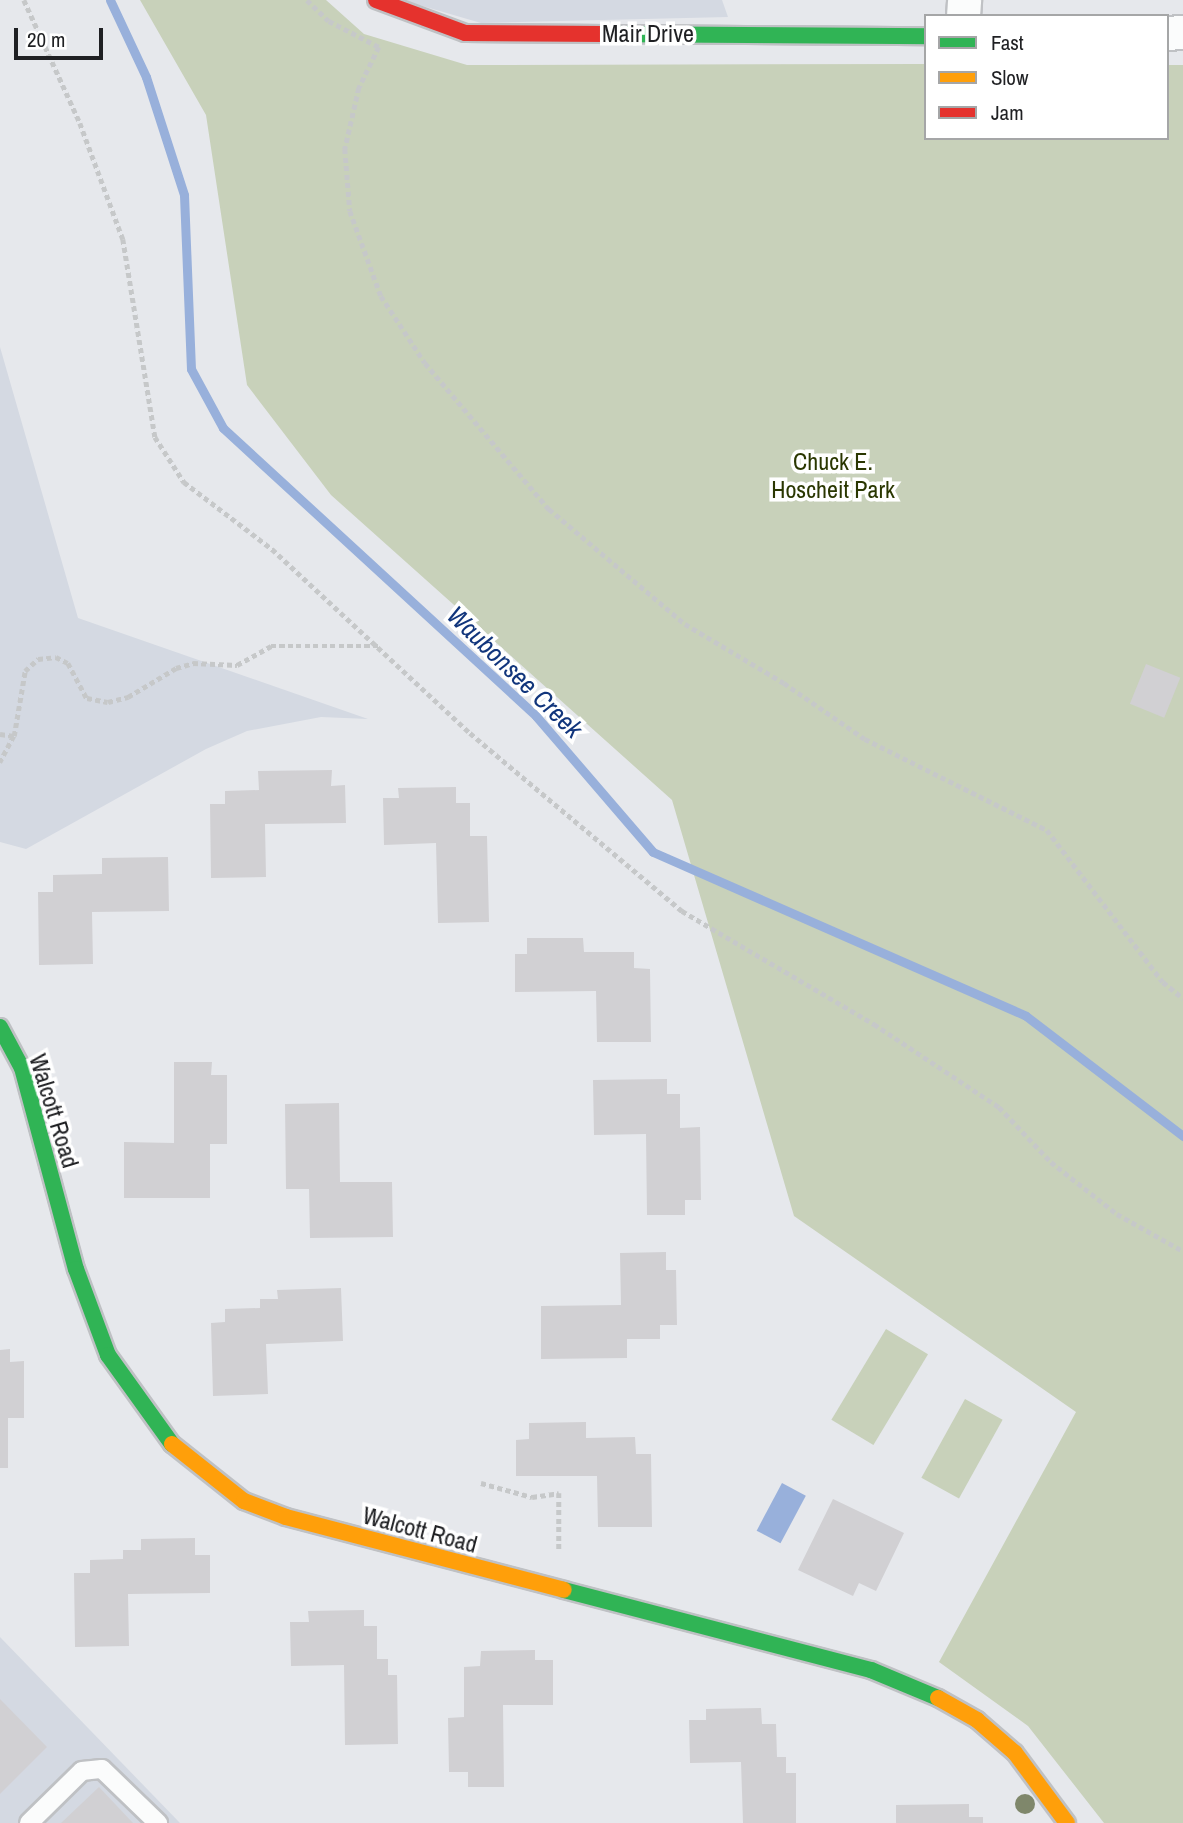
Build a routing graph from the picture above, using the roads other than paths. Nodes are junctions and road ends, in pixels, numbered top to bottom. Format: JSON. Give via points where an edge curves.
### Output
{"nodes":[{"id":1,"x":376,"y":0,"type":"edge"},
{"id":2,"x":924,"y":36,"type":"edge"},
{"id":3,"x":0,"y":1027,"type":"edge"},
{"id":4,"x":29,"y":1823,"type":"edge"},
{"id":5,"x":158,"y":1823,"type":"edge"},
{"id":6,"x":1067,"y":1823,"type":"edge"}],
"edges":[{"from":1,"to":2,"type":"street","name":"Mair Drive","via":[[465,33]]},
{"from":3,"to":6,"type":"street","name":"Walcott Road","via":[[22,1068],[76,1269],[108,1355],[164,1437],[198,1469],[244,1501],[286,1517],[871,1670],[926,1692],[977,1720],[1015,1753]]},
{"from":4,"to":5,"type":"lane","via":[[82,1771],[102,1769]]}]}
